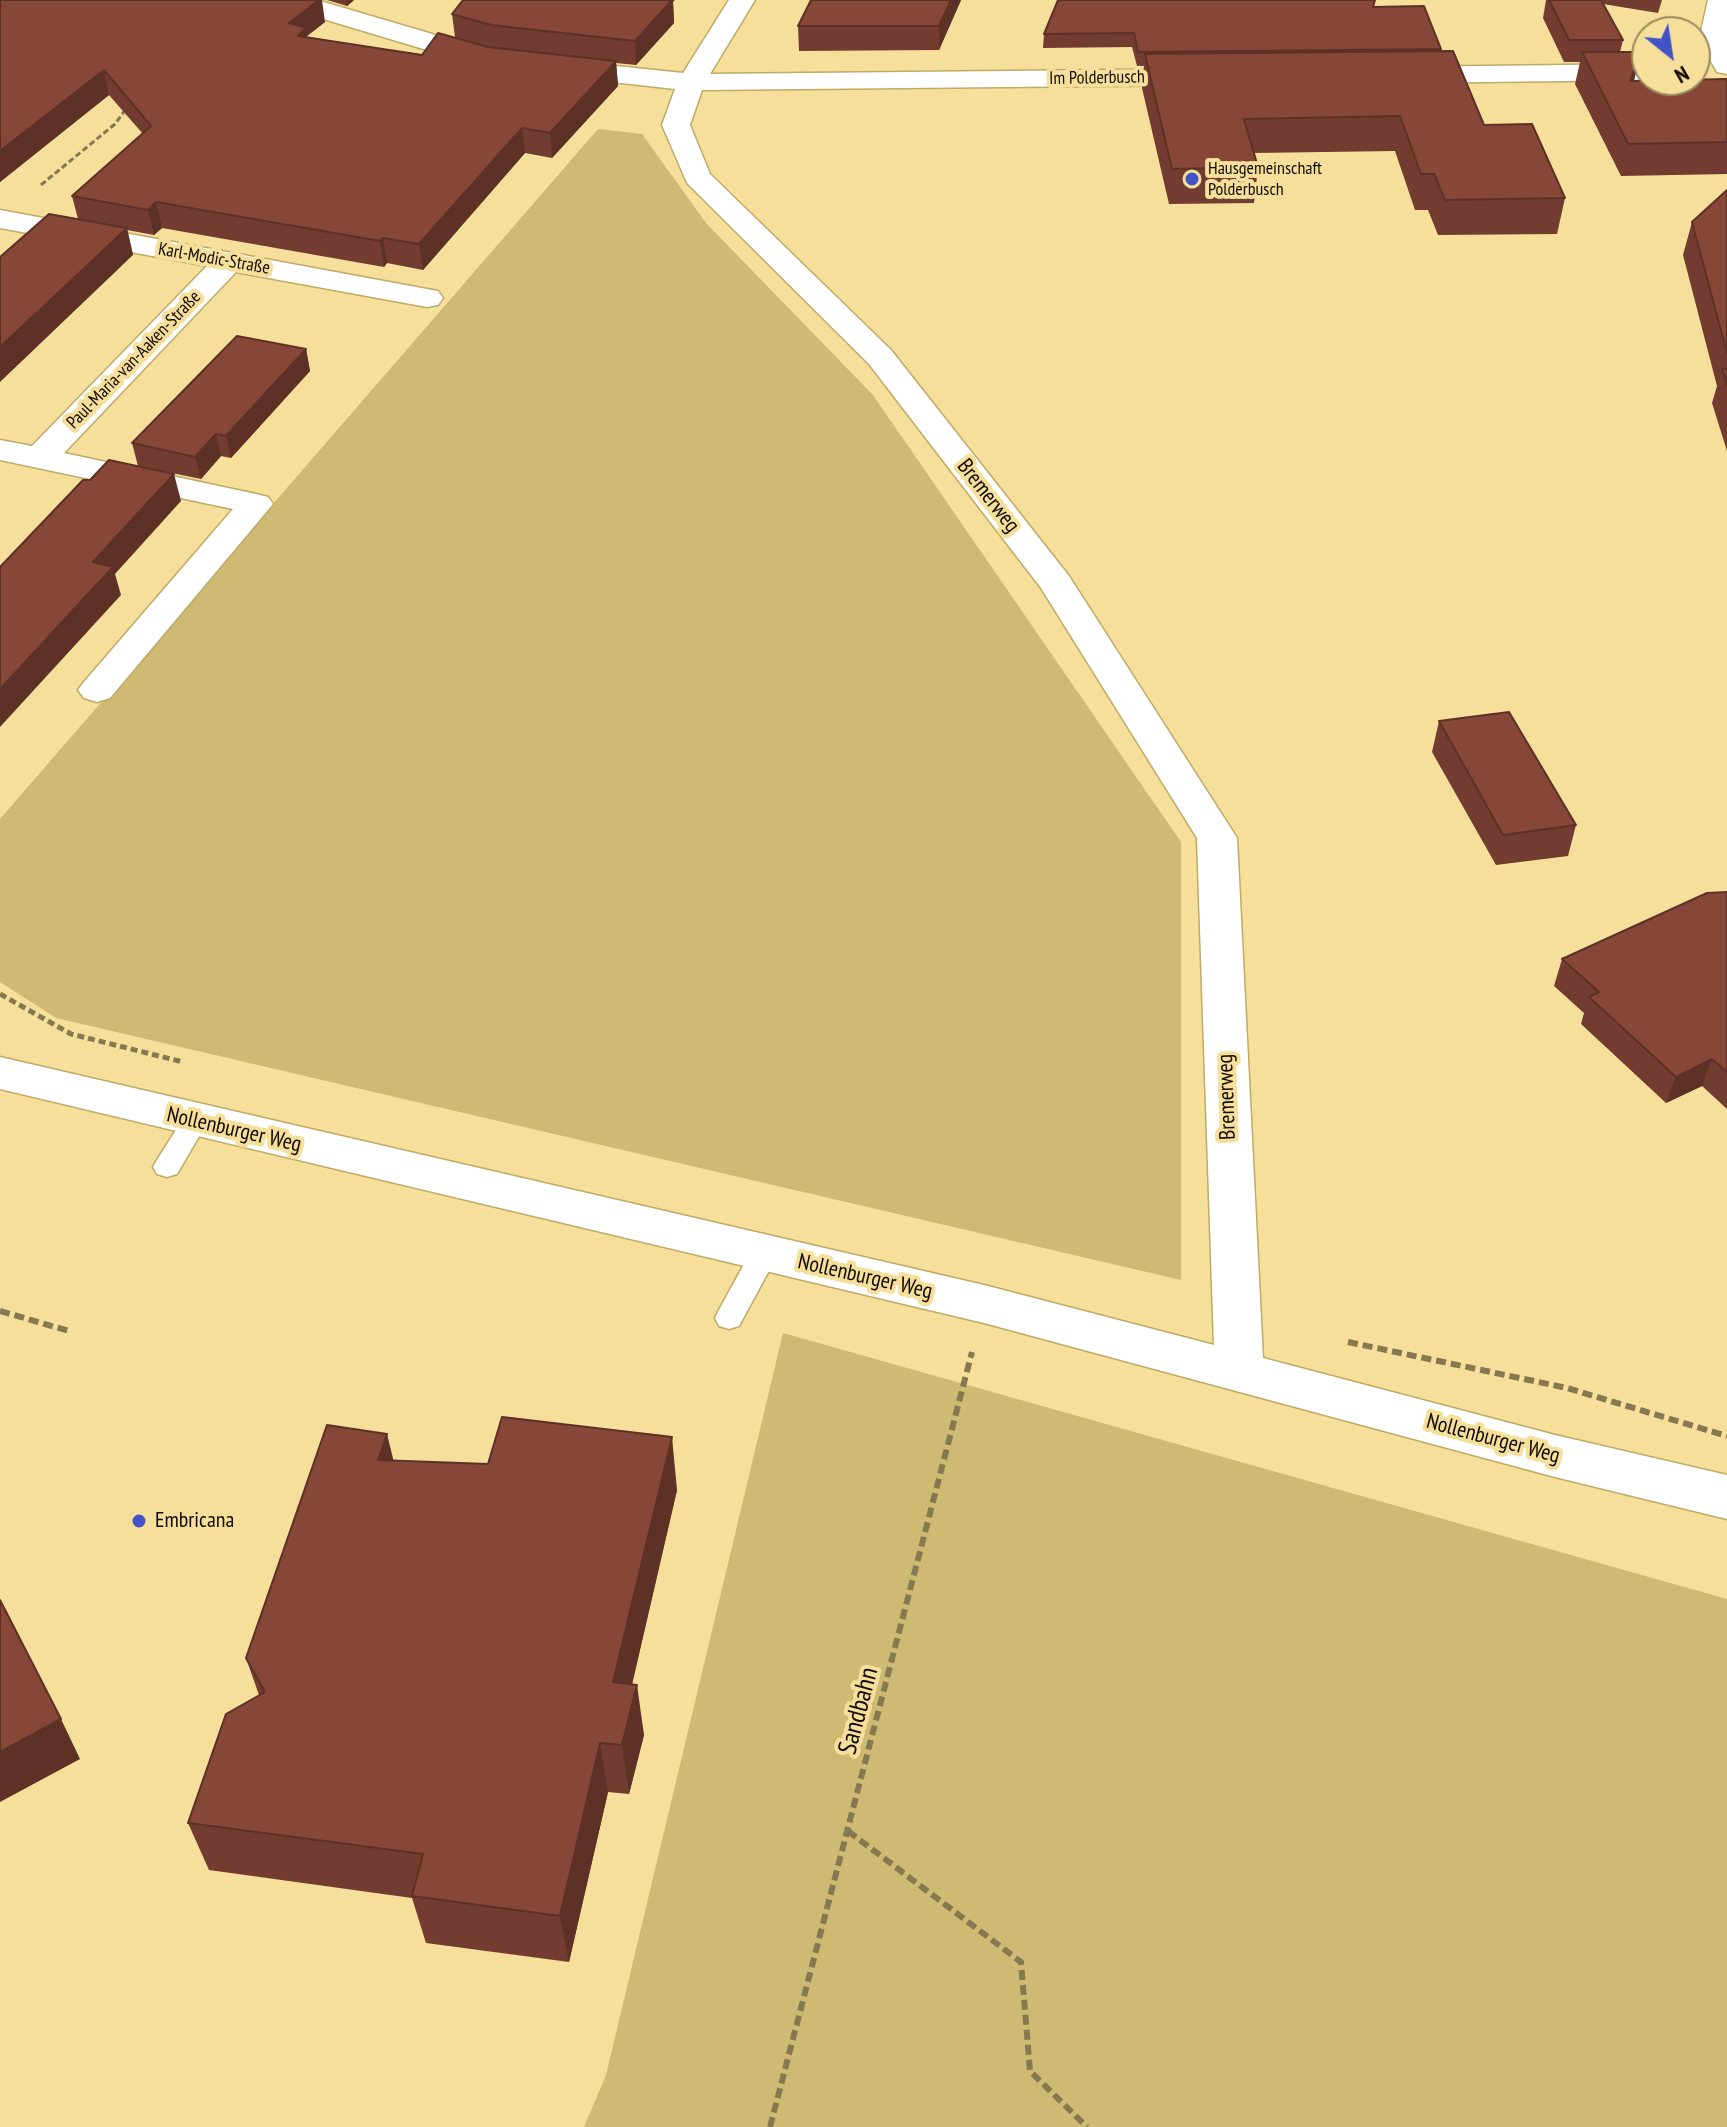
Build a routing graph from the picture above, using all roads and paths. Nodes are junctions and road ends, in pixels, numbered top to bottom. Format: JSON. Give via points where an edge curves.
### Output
{"nodes":[{"id":1,"x":289,"y":0,"type":"edge"},
{"id":2,"x":742,"y":0,"type":"edge"},
{"id":3,"x":1721,"y":0,"type":"edge"},
{"id":4,"x":1727,"y":68,"type":"edge"},
{"id":5,"x":1631,"y":72,"type":"edge"},
{"id":6,"x":1376,"y":75,"type":"edge"},
{"id":7,"x":1233,"y":77,"type":"edge"},
{"id":8,"x":691,"y":82,"type":"junction"},
{"id":9,"x":130,"y":103,"type":"edge"},
{"id":10,"x":0,"y":219,"type":"edge"},
{"id":11,"x":229,"y":261,"type":"junction"},
{"id":12,"x":427,"y":298,"type":"dead end"},
{"id":13,"x":0,"y":450,"type":"edge"},
{"id":14,"x":40,"y":458,"type":"junction"},
{"id":15,"x":97,"y":690,"type":"dead end"},
{"id":16,"x":0,"y":1073,"type":"edge"},
{"id":17,"x":195,"y":1121,"type":"junction"},
{"id":18,"x":167,"y":1167,"type":"dead end"},
{"id":19,"x":764,"y":1254,"type":"junction"},
{"id":20,"x":984,"y":1304,"type":"junction"},
{"id":21,"x":0,"y":1311,"type":"edge"},
{"id":22,"x":729,"y":1318,"type":"dead end"},
{"id":23,"x":69,"y":1331,"type":"dead end"},
{"id":24,"x":1239,"y":1371,"type":"junction"},
{"id":25,"x":1727,"y":1497,"type":"edge"},
{"id":26,"x":848,"y":1831,"type":"junction"},
{"id":27,"x":770,"y":2127,"type":"edge"},
{"id":28,"x":1087,"y":2127,"type":"edge"}],
"edges":[{"from":1,"to":8,"type":"street","via":[[491,60]]},
{"from":2,"to":8,"type":"street","name":"Bremerweg"},
{"from":3,"to":4,"type":"street","via":[[1712,40]]},
{"from":5,"to":6,"type":"street"},
{"from":7,"to":8,"type":"street","name":"Im Polderbusch"},
{"from":8,"to":24,"type":"street","name":"Bremerweg","via":[[676,125],[697,177],[880,357],[1056,584],[1217,838]]},
{"from":9,"to":10,"type":"path","via":[[115,124]]},
{"from":10,"to":11,"type":"street","name":"Karl-Modic-Straße"},
{"from":11,"to":12,"type":"street","name":"Karl-Modic-Straße"},
{"from":11,"to":14,"type":"street","name":"Paul-Maria-van-Aaken-Straße"},
{"from":13,"to":14,"type":"street","name":"Paul-Maria-van-Aaken-Straße"},
{"from":14,"to":15,"type":"street","name":"Paul-Maria-van-Aaken-Straße","via":[[256,504]]},
{"from":16,"to":17,"type":"street","name":"Nollenburger Weg"},
{"from":17,"to":18,"type":"lane"},
{"from":17,"to":19,"type":"street","name":"Nollenburger Weg"},
{"from":19,"to":20,"type":"street","name":"Nollenburger Weg"},
{"from":19,"to":22,"type":"lane"},
{"from":20,"to":24,"type":"street","name":"Nollenburger Weg"},
{"from":20,"to":26,"type":"path","name":"Sandbahn"},
{"from":21,"to":23,"type":"path"},
{"from":24,"to":25,"type":"street","name":"Nollenburger Weg"},
{"from":26,"to":27,"type":"path","name":"Sandbahn"},
{"from":26,"to":28,"type":"path","via":[[1021,1962],[1030,2071]]}]}
